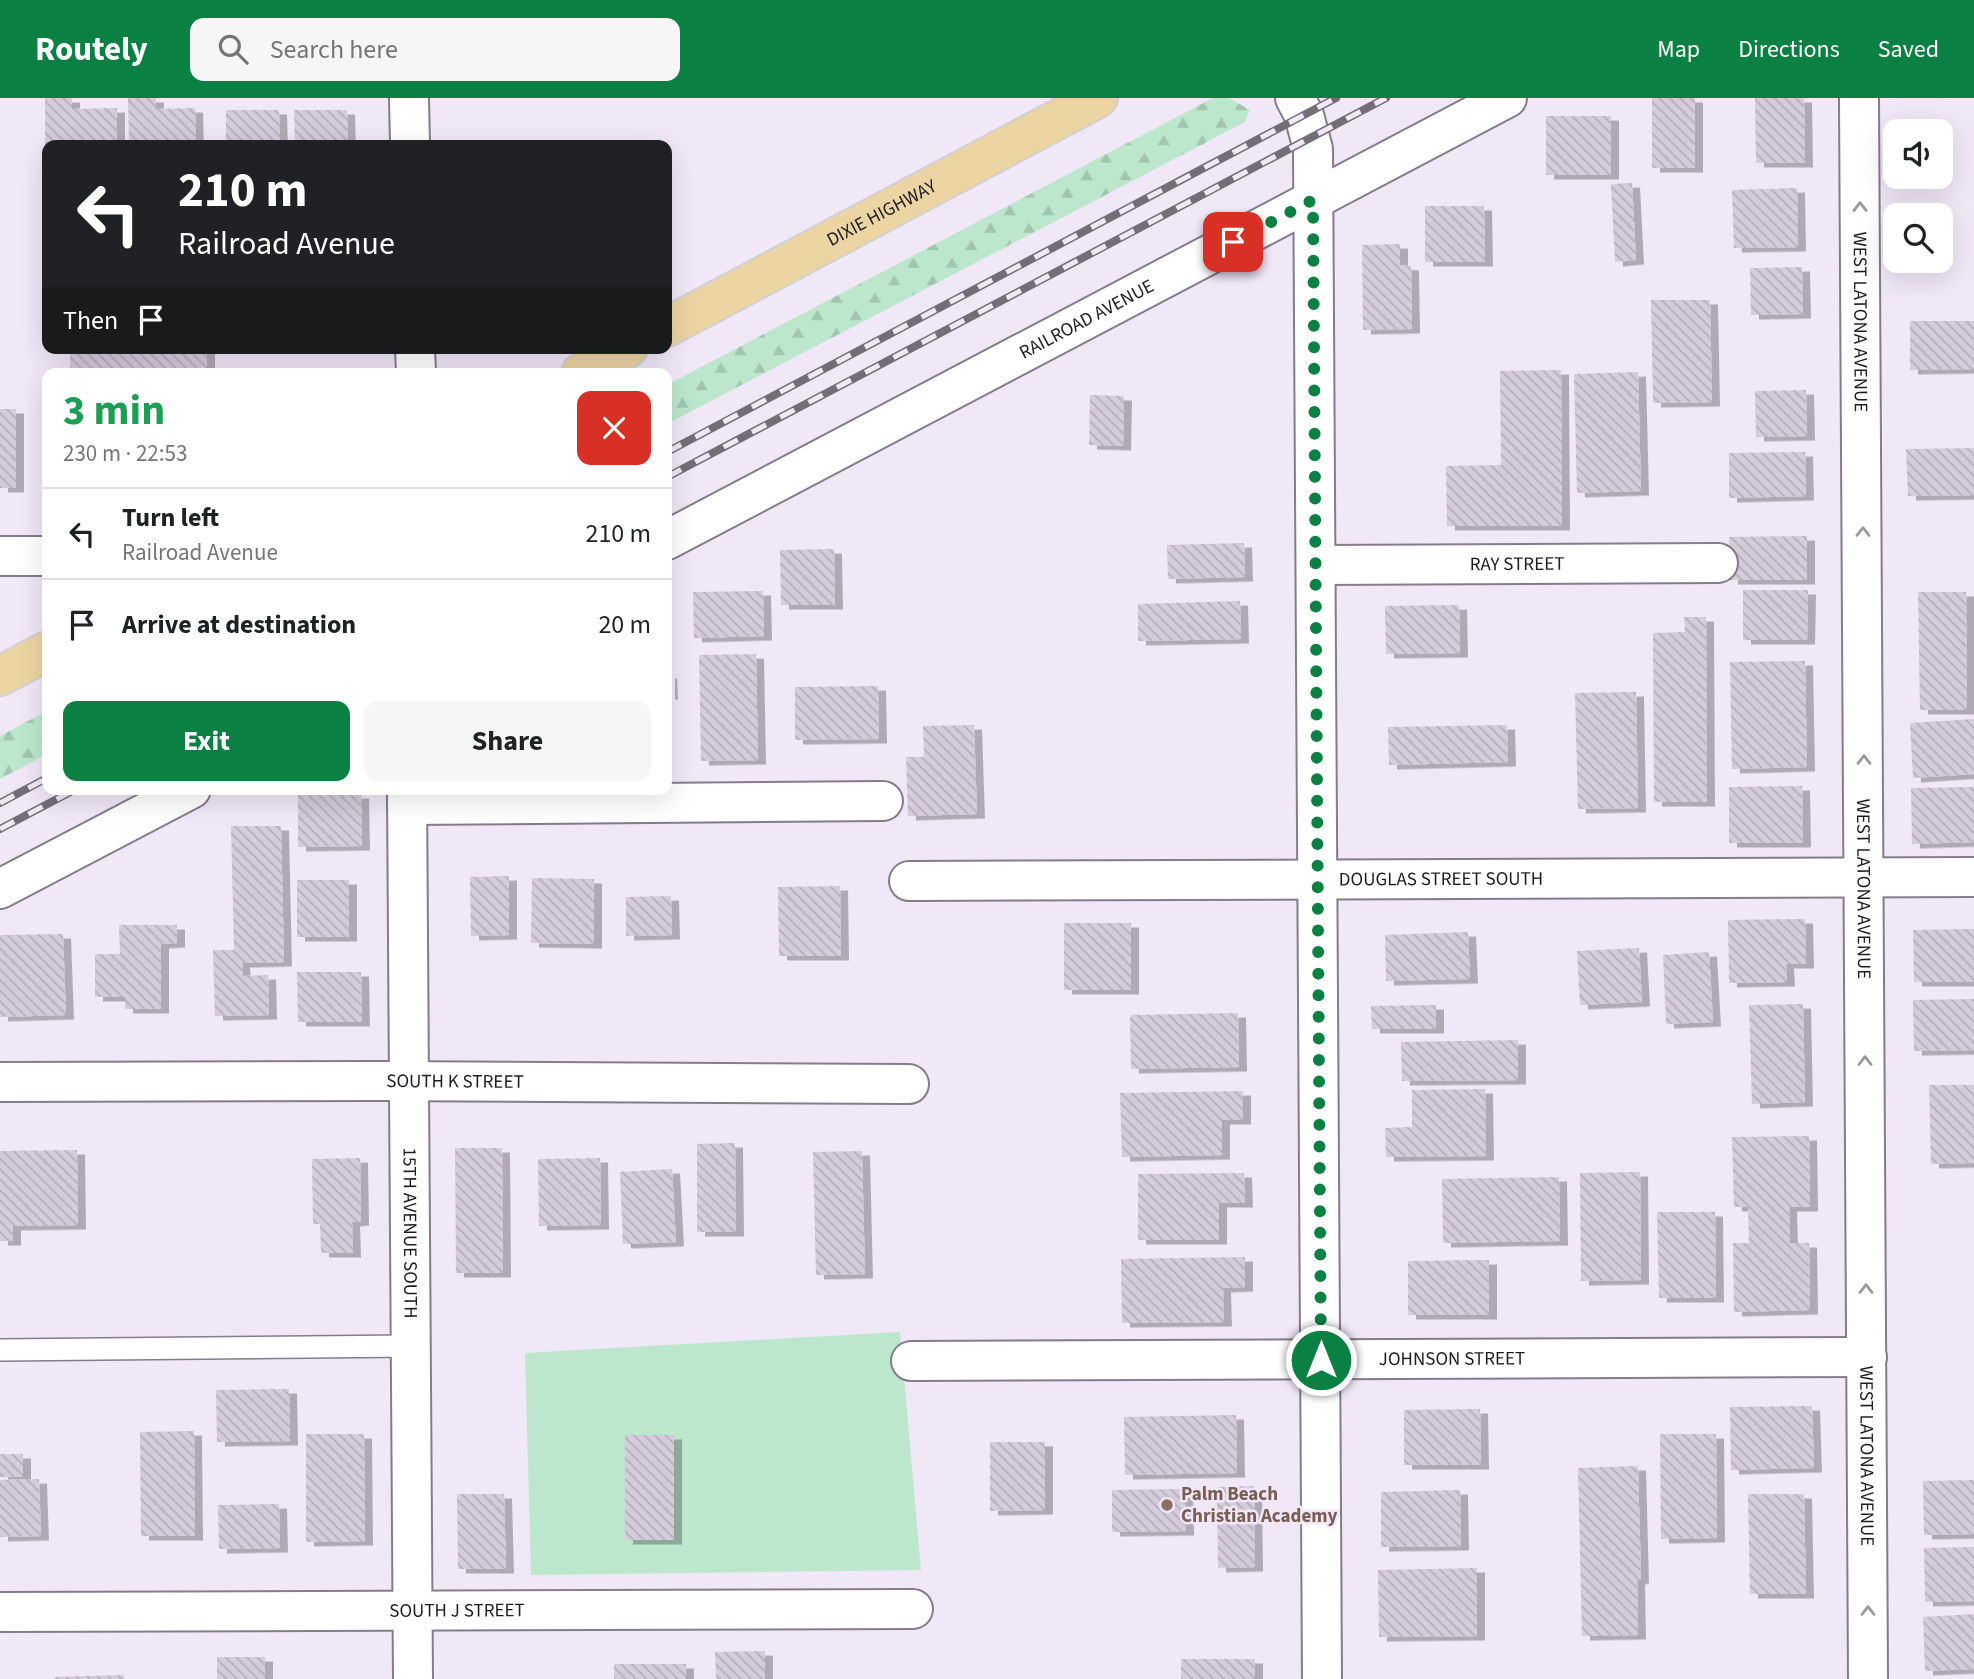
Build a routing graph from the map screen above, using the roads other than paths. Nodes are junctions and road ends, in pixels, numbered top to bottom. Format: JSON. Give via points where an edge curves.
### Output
{"nodes":[{"id":1,"x":409,"y":98,"type":"edge"},
{"id":2,"x":1098,"y":98,"type":"edge"},
{"id":3,"x":1295,"y":98,"type":"edge"},
{"id":4,"x":1507,"y":98,"type":"edge"},
{"id":5,"x":1859,"y":98,"type":"edge"},
{"id":6,"x":410,"y":140,"type":"edge"},
{"id":7,"x":1313,"y":200,"type":"junction"},
{"id":8,"x":672,"y":324,"type":"edge"},
{"id":9,"x":617,"y":354,"type":"edge"},
{"id":10,"x":590,"y":368,"type":"edge"},
{"id":11,"x":672,"y":537,"type":"edge"},
{"id":12,"x":0,"y":556,"type":"edge"},
{"id":13,"x":42,"y":556,"type":"edge"},
{"id":14,"x":1718,"y":564,"type":"dead end"},
{"id":15,"x":1317,"y":565,"type":"junction"},
{"id":16,"x":42,"y":654,"type":"edge"},
{"id":17,"x":0,"y":676,"type":"edge"},
{"id":18,"x":180,"y":795,"type":"edge"},
{"id":19,"x":407,"y":797,"type":"edge"},
{"id":20,"x":883,"y":801,"type":"dead end"},
{"id":21,"x":1864,"y":877,"type":"junction"},
{"id":22,"x":1974,"y":877,"type":"edge"},
{"id":23,"x":1318,"y":879,"type":"junction"},
{"id":24,"x":909,"y":881,"type":"dead end"},
{"id":25,"x":0,"y":889,"type":"edge"},
{"id":26,"x":409,"y":1081,"type":"junction"},
{"id":27,"x":0,"y":1082,"type":"edge"},
{"id":28,"x":909,"y":1084,"type":"dead end"},
{"id":29,"x":411,"y":1346,"type":"junction"},
{"id":30,"x":0,"y":1350,"type":"edge"},
{"id":31,"x":1867,"y":1357,"type":"junction"},
{"id":32,"x":1321,"y":1360,"type":"junction"},
{"id":33,"x":911,"y":1361,"type":"dead end"},
{"id":34,"x":913,"y":1609,"type":"dead end"},
{"id":35,"x":413,"y":1611,"type":"junction"},
{"id":36,"x":0,"y":1612,"type":"edge"},
{"id":37,"x":413,"y":1679,"type":"edge"},
{"id":38,"x":1322,"y":1679,"type":"edge"},
{"id":39,"x":1868,"y":1679,"type":"edge"}],
"edges":[{"from":1,"to":6,"type":"street"},
{"from":2,"to":8,"type":"main road","name":"DIXIE HIGHWAY"},
{"from":3,"to":7,"type":"street","via":[[1312,149]]},
{"from":4,"to":7,"type":"street","name":"RAILROAD AVENUE"},
{"from":21,"to":5,"type":"street","name":"WEST LATONA AVENUE","one_way":true},
{"from":7,"to":11,"type":"street","name":"RAILROAD AVENUE"},
{"from":7,"to":15,"type":"street"},
{"from":9,"to":10,"type":"main road"},
{"from":12,"to":13,"type":"street"},
{"from":14,"to":15,"type":"street","name":"RAY STREET"},
{"from":15,"to":23,"type":"street"},
{"from":16,"to":17,"type":"main road"},
{"from":18,"to":25,"type":"street"},
{"from":19,"to":20,"type":"street"},
{"from":19,"to":26,"type":"street","name":"15TH AVENUE SOUTH"},
{"from":21,"to":22,"type":"street","name":"DOUGLAS STREET SOUTH"},
{"from":21,"to":23,"type":"street","name":"DOUGLAS STREET SOUTH"},
{"from":31,"to":21,"type":"street","name":"WEST LATONA AVENUE","one_way":true},
{"from":23,"to":24,"type":"street","name":"DOUGLAS STREET SOUTH"},
{"from":23,"to":32,"type":"street"},
{"from":26,"to":27,"type":"street","name":"SOUTH K STREET"},
{"from":26,"to":28,"type":"street","name":"SOUTH K STREET"},
{"from":26,"to":29,"type":"street","name":"15TH AVENUE SOUTH"},
{"from":29,"to":30,"type":"lane"},
{"from":29,"to":35,"type":"street","name":"15TH AVENUE SOUTH"},
{"from":31,"to":32,"type":"street","name":"JOHNSON STREET"},
{"from":39,"to":31,"type":"street","name":"WEST LATONA AVENUE","one_way":true},
{"from":32,"to":33,"type":"street","name":"JOHNSON STREET"},
{"from":32,"to":38,"type":"street"},
{"from":34,"to":35,"type":"street","name":"SOUTH J STREET"},
{"from":35,"to":36,"type":"street","name":"SOUTH J STREET"},
{"from":35,"to":37,"type":"street","name":"15TH AVENUE SOUTH"}]}
